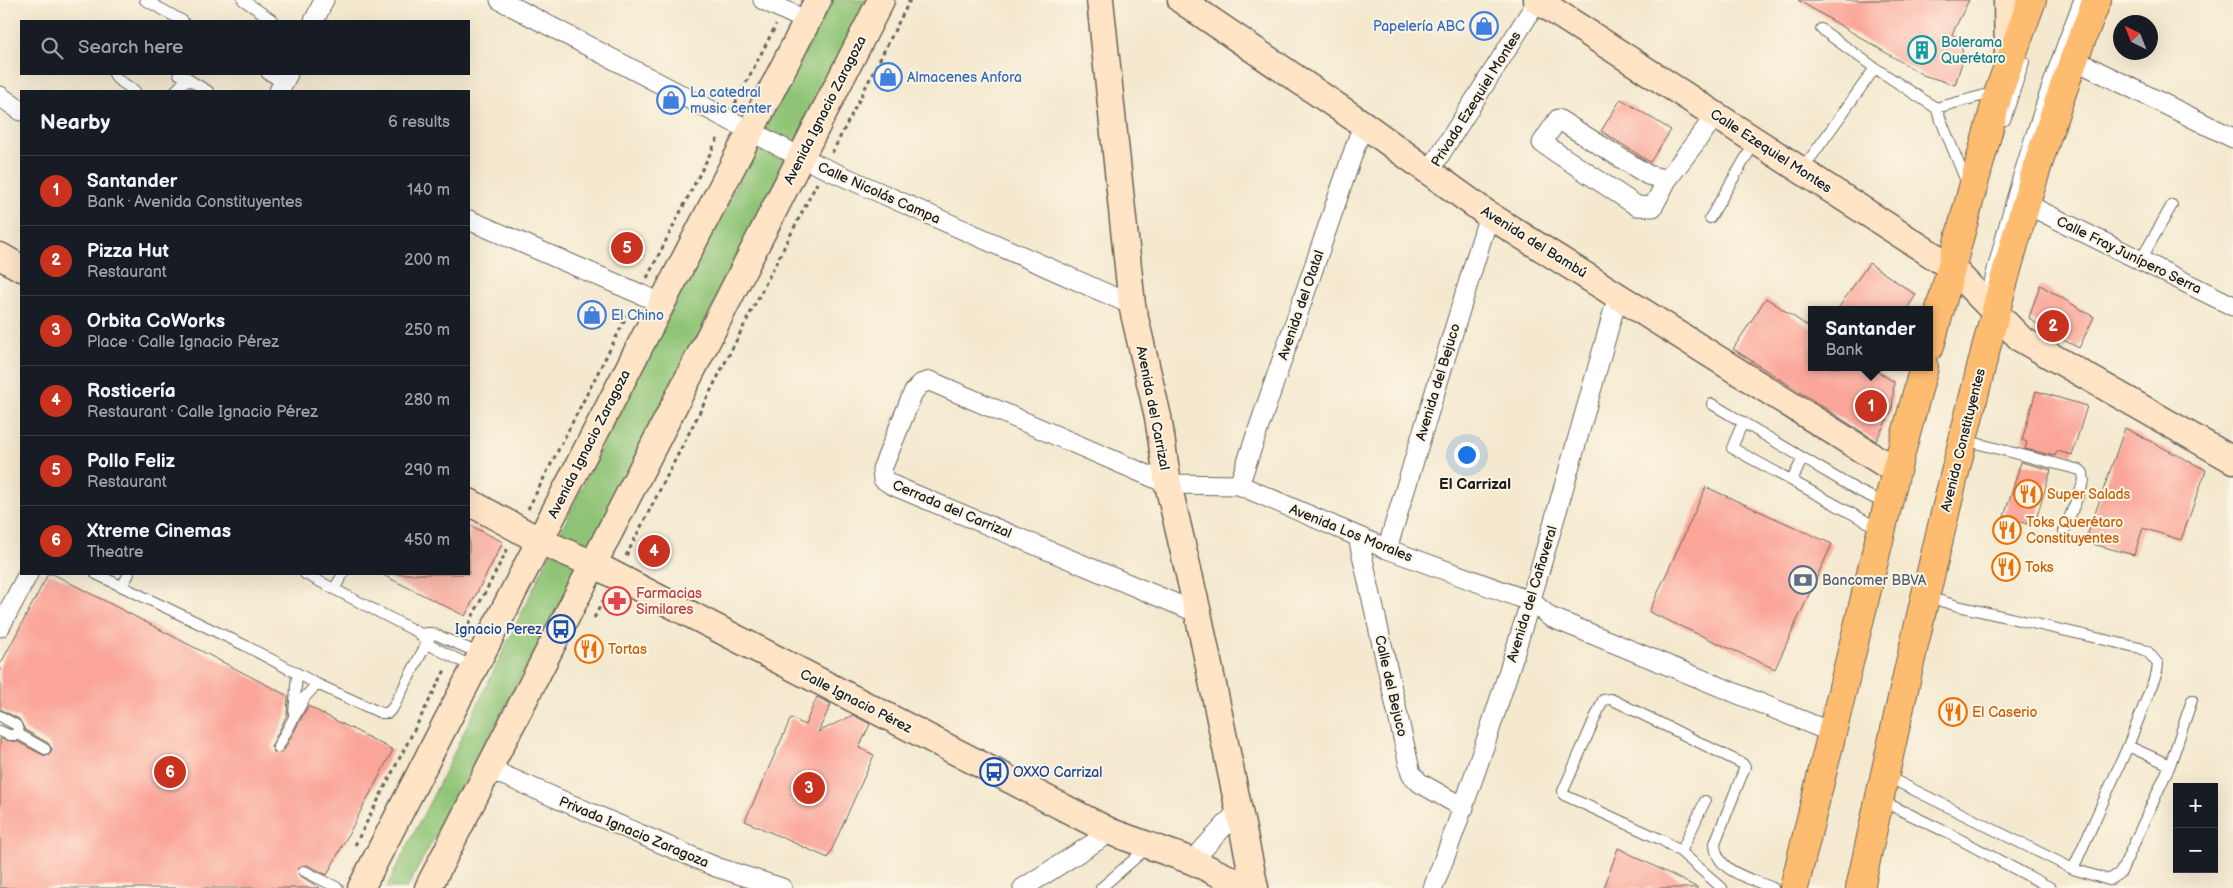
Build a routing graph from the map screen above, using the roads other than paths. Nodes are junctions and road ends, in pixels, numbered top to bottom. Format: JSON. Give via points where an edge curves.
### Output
{"nodes":[{"id":1,"x":145,"y":0,"type":"edge"},
{"id":2,"x":243,"y":0,"type":"edge"},
{"id":3,"x":324,"y":0,"type":"edge"},
{"id":4,"x":500,"y":0,"type":"edge"},
{"id":5,"x":763,"y":0,"type":"edge"},
{"id":6,"x":881,"y":0,"type":"edge"},
{"id":7,"x":1100,"y":0,"type":"edge"},
{"id":8,"x":1181,"y":0,"type":"edge"},
{"id":9,"x":1537,"y":0,"type":"edge"},
{"id":10,"x":2007,"y":0,"type":"edge"},
{"id":11,"x":2032,"y":0,"type":"edge"},
{"id":12,"x":2079,"y":0,"type":"edge"},
{"id":13,"x":2097,"y":0,"type":"edge"},
{"id":14,"x":812,"y":11,"type":"edge"},
{"id":15,"x":181,"y":20,"type":"edge"},
{"id":16,"x":273,"y":20,"type":"edge"},
{"id":17,"x":314,"y":20,"type":"edge"},
{"id":18,"x":1821,"y":28,"type":"dead end"},
{"id":19,"x":2018,"y":56,"type":"junction"},
{"id":20,"x":2073,"y":59,"type":"junction"},
{"id":21,"x":1875,"y":68,"type":"junction"},
{"id":22,"x":115,"y":75,"type":"edge"},
{"id":23,"x":184,"y":76,"type":"edge"},
{"id":24,"x":134,"y":90,"type":"edge"},
{"id":25,"x":176,"y":90,"type":"edge"},
{"id":26,"x":206,"y":90,"type":"edge"},
{"id":27,"x":1999,"y":91,"type":"junction"},
{"id":28,"x":0,"y":96,"type":"edge"},
{"id":29,"x":1936,"y":108,"type":"junction"},
{"id":30,"x":20,"y":110,"type":"edge"},
{"id":31,"x":1716,"y":115,"type":"junction"},
{"id":32,"x":1363,"y":124,"type":"junction"},
{"id":33,"x":2001,"y":130,"type":"dead end"},
{"id":34,"x":750,"y":132,"type":"junction"},
{"id":35,"x":2231,"y":133,"type":"edge"},
{"id":36,"x":1756,"y":141,"type":"junction"},
{"id":37,"x":813,"y":163,"type":"junction"},
{"id":38,"x":1990,"y":167,"type":"dead end"},
{"id":39,"x":1801,"y":171,"type":"junction"},
{"id":40,"x":1429,"y":172,"type":"junction"},
{"id":41,"x":1667,"y":180,"type":"junction"},
{"id":42,"x":1971,"y":194,"type":"junction"},
{"id":43,"x":2024,"y":203,"type":"junction"},
{"id":44,"x":2172,"y":205,"type":"dead end"},
{"id":45,"x":1489,"y":215,"type":"junction"},
{"id":46,"x":1710,"y":218,"type":"dead end"},
{"id":47,"x":470,"y":220,"type":"edge"},
{"id":48,"x":0,"y":256,"type":"edge"},
{"id":49,"x":2140,"y":260,"type":"junction"},
{"id":50,"x":20,"y":267,"type":"edge"},
{"id":51,"x":1954,"y":271,"type":"junction"},
{"id":52,"x":1618,"y":295,"type":"junction"},
{"id":53,"x":650,"y":298,"type":"junction"},
{"id":54,"x":1132,"y":305,"type":"junction"},
{"id":55,"x":2233,"y":306,"type":"edge"},
{"id":56,"x":1987,"y":309,"type":"junction"},
{"id":57,"x":1933,"y":357,"type":"edge"},
{"id":58,"x":1929,"y":371,"type":"edge"},
{"id":59,"x":1712,"y":404,"type":"dead end"},
{"id":60,"x":1921,"y":420,"type":"dead end"},
{"id":61,"x":1742,"y":422,"type":"junction"},
{"id":62,"x":1963,"y":439,"type":"junction"},
{"id":63,"x":1803,"y":458,"type":"junction"},
{"id":64,"x":2233,"y":460,"type":"edge"},
{"id":65,"x":1896,"y":471,"type":"junction"},
{"id":66,"x":1792,"y":480,"type":"junction"},
{"id":67,"x":1168,"y":484,"type":"junction"},
{"id":68,"x":1239,"y":486,"type":"junction"},
{"id":69,"x":470,"y":503,"type":"edge"},
{"id":70,"x":1885,"y":518,"type":"junction"},
{"id":71,"x":2064,"y":532,"type":"dead end"},
{"id":72,"x":1358,"y":537,"type":"junction"},
{"id":73,"x":540,"y":541,"type":"junction"},
{"id":74,"x":1388,"y":549,"type":"junction"},
{"id":75,"x":605,"y":571,"type":"junction"},
{"id":76,"x":27,"y":575,"type":"edge"},
{"id":77,"x":98,"y":575,"type":"edge"},
{"id":78,"x":128,"y":575,"type":"edge"},
{"id":79,"x":307,"y":575,"type":"edge"},
{"id":80,"x":342,"y":575,"type":"edge"},
{"id":81,"x":122,"y":586,"type":"junction"},
{"id":82,"x":334,"y":589,"type":"junction"},
{"id":83,"x":1924,"y":596,"type":"junction"},
{"id":84,"x":1532,"y":602,"type":"junction"},
{"id":85,"x":1198,"y":613,"type":"junction"},
{"id":86,"x":0,"y":628,"type":"edge"},
{"id":87,"x":419,"y":633,"type":"junction"},
{"id":88,"x":432,"y":633,"type":"junction"},
{"id":89,"x":427,"y":644,"type":"junction"},
{"id":90,"x":472,"y":655,"type":"junction"},
{"id":91,"x":298,"y":673,"type":"junction"},
{"id":92,"x":317,"y":684,"type":"junction"},
{"id":93,"x":1855,"y":686,"type":"dead end"},
{"id":94,"x":2192,"y":700,"type":"dead end"},
{"id":95,"x":0,"y":716,"type":"edge"},
{"id":96,"x":294,"y":716,"type":"junction"},
{"id":97,"x":0,"y":731,"type":"edge"},
{"id":98,"x":20,"y":735,"type":"junction"},
{"id":99,"x":1839,"y":737,"type":"junction"},
{"id":100,"x":2128,"y":746,"type":"junction"},
{"id":101,"x":278,"y":747,"type":"dead end"},
{"id":102,"x":45,"y":749,"type":"dead end"},
{"id":103,"x":2170,"y":765,"type":"junction"},
{"id":104,"x":489,"y":769,"type":"junction"},
{"id":105,"x":1882,"y":787,"type":"junction"},
{"id":106,"x":1705,"y":802,"type":"dead end"},
{"id":107,"x":1464,"y":808,"type":"junction"},
{"id":108,"x":1238,"y":811,"type":"junction"},
{"id":109,"x":1111,"y":832,"type":"junction"},
{"id":110,"x":1149,"y":846,"type":"junction"},
{"id":111,"x":1681,"y":852,"type":"junction"},
{"id":112,"x":1192,"y":861,"type":"junction"},
{"id":113,"x":2073,"y":869,"type":"junction"},
{"id":114,"x":304,"y":871,"type":"dead end"},
{"id":115,"x":338,"y":888,"type":"edge"},
{"id":116,"x":361,"y":888,"type":"edge"},
{"id":117,"x":428,"y":888,"type":"edge"},
{"id":118,"x":782,"y":888,"type":"edge"},
{"id":119,"x":1023,"y":888,"type":"edge"},
{"id":120,"x":1101,"y":888,"type":"edge"},
{"id":121,"x":1249,"y":888,"type":"edge"},
{"id":122,"x":1255,"y":888,"type":"edge"},
{"id":123,"x":1433,"y":888,"type":"edge"},
{"id":124,"x":1722,"y":888,"type":"edge"},
{"id":125,"x":1773,"y":888,"type":"edge"},
{"id":126,"x":1794,"y":888,"type":"edge"},
{"id":127,"x":1860,"y":888,"type":"edge"},
{"id":128,"x":2051,"y":888,"type":"edge"}],
"edges":[{"from":1,"to":15,"type":"lane"},
{"from":2,"to":16,"type":"lane"},
{"from":3,"to":17,"type":"street"},
{"from":4,"to":34,"type":"street","name":"Calle Nicolás Campa"},
{"from":5,"to":14,"type":"street","via":[[784,10]]},
{"from":6,"to":37,"type":"main road","name":"Avenida Ignacio Zaragoza"},
{"from":7,"to":54,"type":"main road","name":"Avenida del Carrizal"},
{"from":8,"to":32,"type":"main road","name":"Avenida del Bambú"},
{"from":9,"to":31,"type":"main road","name":"Calle Ezequiel Montes"},
{"from":9,"to":40,"type":"street","name":"Privada Ezequiel Montes"},
{"from":10,"to":19,"type":"main road"},
{"from":11,"to":19,"type":"main road"},
{"from":12,"to":56,"type":"lane","via":[[2011,196]]},
{"from":13,"to":20,"type":"main road","name":"Avenida Constituyentes"},
{"from":14,"to":34,"type":"main road","name":"Avenida Ignacio Zaragoza"},
{"from":18,"to":21,"type":"lane"},
{"from":19,"to":27,"type":"main road"},
{"from":19,"to":33,"type":"lane"},
{"from":20,"to":35,"type":"street"},
{"from":20,"to":43,"type":"main road","name":"Avenida Constituyentes"},
{"from":21,"to":29,"type":"lane"},
{"from":21,"to":39,"type":"lane"},
{"from":22,"to":24,"type":"lane"},
{"from":23,"to":25,"type":"lane"},
{"from":23,"to":26,"type":"lane"},
{"from":27,"to":29,"type":"lane"},
{"from":27,"to":42,"type":"main road"},
{"from":28,"to":30,"type":"street"},
{"from":29,"to":42,"type":"lane"},
{"from":31,"to":36,"type":"main road","name":"Calle Ezequiel Montes"},
{"from":31,"to":41,"type":"street"},
{"from":32,"to":40,"type":"main road","name":"Avenida del Bambú"},
{"from":32,"to":68,"type":"street","name":"Avenida del Otatal"},
{"from":34,"to":37,"type":"street","name":"Calle Nicolás Campa"},
{"from":34,"to":53,"type":"main road","name":"Avenida Ignacio Zaragoza"},
{"from":36,"to":39,"type":"main road","name":"Calle Ezequiel Montes"},
{"from":36,"to":46,"type":"lane"},
{"from":37,"to":54,"type":"street","name":"Calle Nicolás Campa"},
{"from":37,"to":75,"type":"main road","name":"Avenida Ignacio Zaragoza"},
{"from":38,"to":51,"type":"lane"},
{"from":39,"to":51,"type":"main road","name":"Calle Ezequiel Montes"},
{"from":40,"to":45,"type":"main road","name":"Avenida del Bambú"},
{"from":41,"to":41,"type":"street","via":[[1648,175],[1558,119],[1542,143],[1637,206],[1653,207]]},
{"from":42,"to":51,"type":"main road"},
{"from":43,"to":49,"type":"street","name":"Calle Fray Junípero Serra"},
{"from":43,"to":56,"type":"main road","name":"Avenida Constituyentes"},
{"from":44,"to":49,"type":"lane"},
{"from":45,"to":52,"type":"main road","name":"Avenida del Bambú"},
{"from":45,"to":74,"type":"street","name":"Avenida del Bejuco"},
{"from":47,"to":53,"type":"street"},
{"from":48,"to":50,"type":"main road"},
{"from":49,"to":55,"type":"street","name":"Calle Fray Junípero Serra"},
{"from":51,"to":56,"type":"main road","name":"Calle Ezequiel Montes"},
{"from":51,"to":57,"type":"main road"},
{"from":52,"to":65,"type":"main road","name":"Avenida del Bambú"},
{"from":52,"to":84,"type":"street","name":"Avenida del Cañaveral"},
{"from":53,"to":73,"type":"main road","name":"Avenida Ignacio Zaragoza"},
{"from":54,"to":67,"type":"main road","name":"Avenida del Carrizal","via":[[1158,417]]},
{"from":56,"to":62,"type":"main road","name":"Avenida Constituyentes"},
{"from":56,"to":64,"type":"main road","name":"Calle Ezequiel Montes","via":[[2021,339]]},
{"from":58,"to":65,"type":"main road"},
{"from":59,"to":61,"type":"lane"},
{"from":60,"to":93,"type":"lane","via":[[1905,474]]},
{"from":61,"to":63,"type":"lane"},
{"from":61,"to":66,"type":"lane","via":[[1732,448]]},
{"from":62,"to":71,"type":"lane","via":[[2080,470],[2084,481]]},
{"from":62,"to":83,"type":"main road","name":"Avenida Constituyentes"},
{"from":63,"to":66,"type":"lane"},
{"from":63,"to":70,"type":"lane"},
{"from":65,"to":70,"type":"main road"},
{"from":66,"to":70,"type":"lane"},
{"from":67,"to":68,"type":"street","name":"Avenida Los Morales"},
{"from":67,"to":85,"type":"main road","name":"Avenida del Carrizal"},
{"from":67,"to":85,"type":"street","name":"Cerrada del Carrizal","via":[[930,381],[920,384],[913,393],[882,469],[883,479],[892,485]]},
{"from":68,"to":72,"type":"street","name":"Avenida Los Morales"},
{"from":69,"to":73,"type":"main road","name":"Calle Ignacio Pérez"},
{"from":70,"to":99,"type":"main road"},
{"from":72,"to":74,"type":"street","name":"Avenida Los Morales"},
{"from":72,"to":107,"type":"street","name":"Calle del Bejuco","via":[[1411,774],[1420,783]]},
{"from":73,"to":75,"type":"main road","name":"Calle Ignacio Pérez"},
{"from":73,"to":90,"type":"main road","name":"Avenida Ignacio Zaragoza"},
{"from":74,"to":84,"type":"street","name":"Avenida Los Morales"},
{"from":75,"to":104,"type":"main road","name":"Avenida Ignacio Zaragoza"},
{"from":75,"to":109,"type":"main road","name":"Calle Ignacio Pérez"},
{"from":76,"to":86,"type":"street"},
{"from":77,"to":81,"type":"lane"},
{"from":78,"to":81,"type":"lane"},
{"from":79,"to":82,"type":"lane"},
{"from":80,"to":82,"type":"lane"},
{"from":81,"to":91,"type":"lane"},
{"from":82,"to":87,"type":"lane"},
{"from":83,"to":100,"type":"lane","via":[[2148,652],[2158,664],[2157,672]]},
{"from":83,"to":105,"type":"main road","name":"Avenida Constituyentes"},
{"from":84,"to":99,"type":"street","name":"Avenida Los Morales","via":[[1550,617]]},
{"from":84,"to":107,"type":"street","name":"Avenida del Cañaveral"},
{"from":85,"to":108,"type":"main road","name":"Avenida del Carrizal"},
{"from":87,"to":88,"type":"lane"},
{"from":87,"to":89,"type":"lane"},
{"from":88,"to":89,"type":"lane"},
{"from":88,"to":90,"type":"lane"},
{"from":89,"to":90,"type":"lane","via":[[452,656]]},
{"from":89,"to":92,"type":"lane","via":[[388,713]]},
{"from":90,"to":116,"type":"main road","name":"Avenida Ignacio Zaragoza"},
{"from":91,"to":92,"type":"lane"},
{"from":91,"to":96,"type":"lane"},
{"from":92,"to":96,"type":"lane"},
{"from":94,"to":103,"type":"lane"},
{"from":95,"to":98,"type":"lane","via":[[16,725]]},
{"from":96,"to":101,"type":"lane"},
{"from":97,"to":98,"type":"lane"},
{"from":98,"to":102,"type":"lane"},
{"from":99,"to":126,"type":"main road"},
{"from":100,"to":103,"type":"lane"},
{"from":100,"to":113,"type":"lane"},
{"from":103,"to":113,"type":"lane","via":[[2122,872],[2109,880]]},
{"from":104,"to":117,"type":"main road","name":"Avenida Ignacio Zaragoza"},
{"from":104,"to":118,"type":"street","name":"Privada Ignacio Zaragoza","via":[[716,867]]},
{"from":105,"to":113,"type":"lane"},
{"from":105,"to":127,"type":"main road","name":"Avenida Constituyentes"},
{"from":105,"to":128,"type":"lane","via":[[1944,831]]},
{"from":106,"to":111,"type":"lane"},
{"from":107,"to":123,"type":"street","name":"Avenida del Cañaveral"},
{"from":108,"to":112,"type":"street"},
{"from":108,"to":122,"type":"main road","name":"Avenida del Carrizal"},
{"from":109,"to":110,"type":"main road","name":"Calle Ignacio Pérez"},
{"from":109,"to":119,"type":"street"},
{"from":110,"to":112,"type":"main road","name":"Calle Ignacio Pérez"},
{"from":110,"to":120,"type":"lane"},
{"from":111,"to":124,"type":"lane"},
{"from":111,"to":125,"type":"lane","via":[[1564,795],[1603,700],[1611,699],[1743,764],[1745,768],[1715,843],[1715,853],[1728,869]]},
{"from":112,"to":121,"type":"main road","name":"Calle Ignacio Pérez"},
{"from":114,"to":115,"type":"lane"}]}
